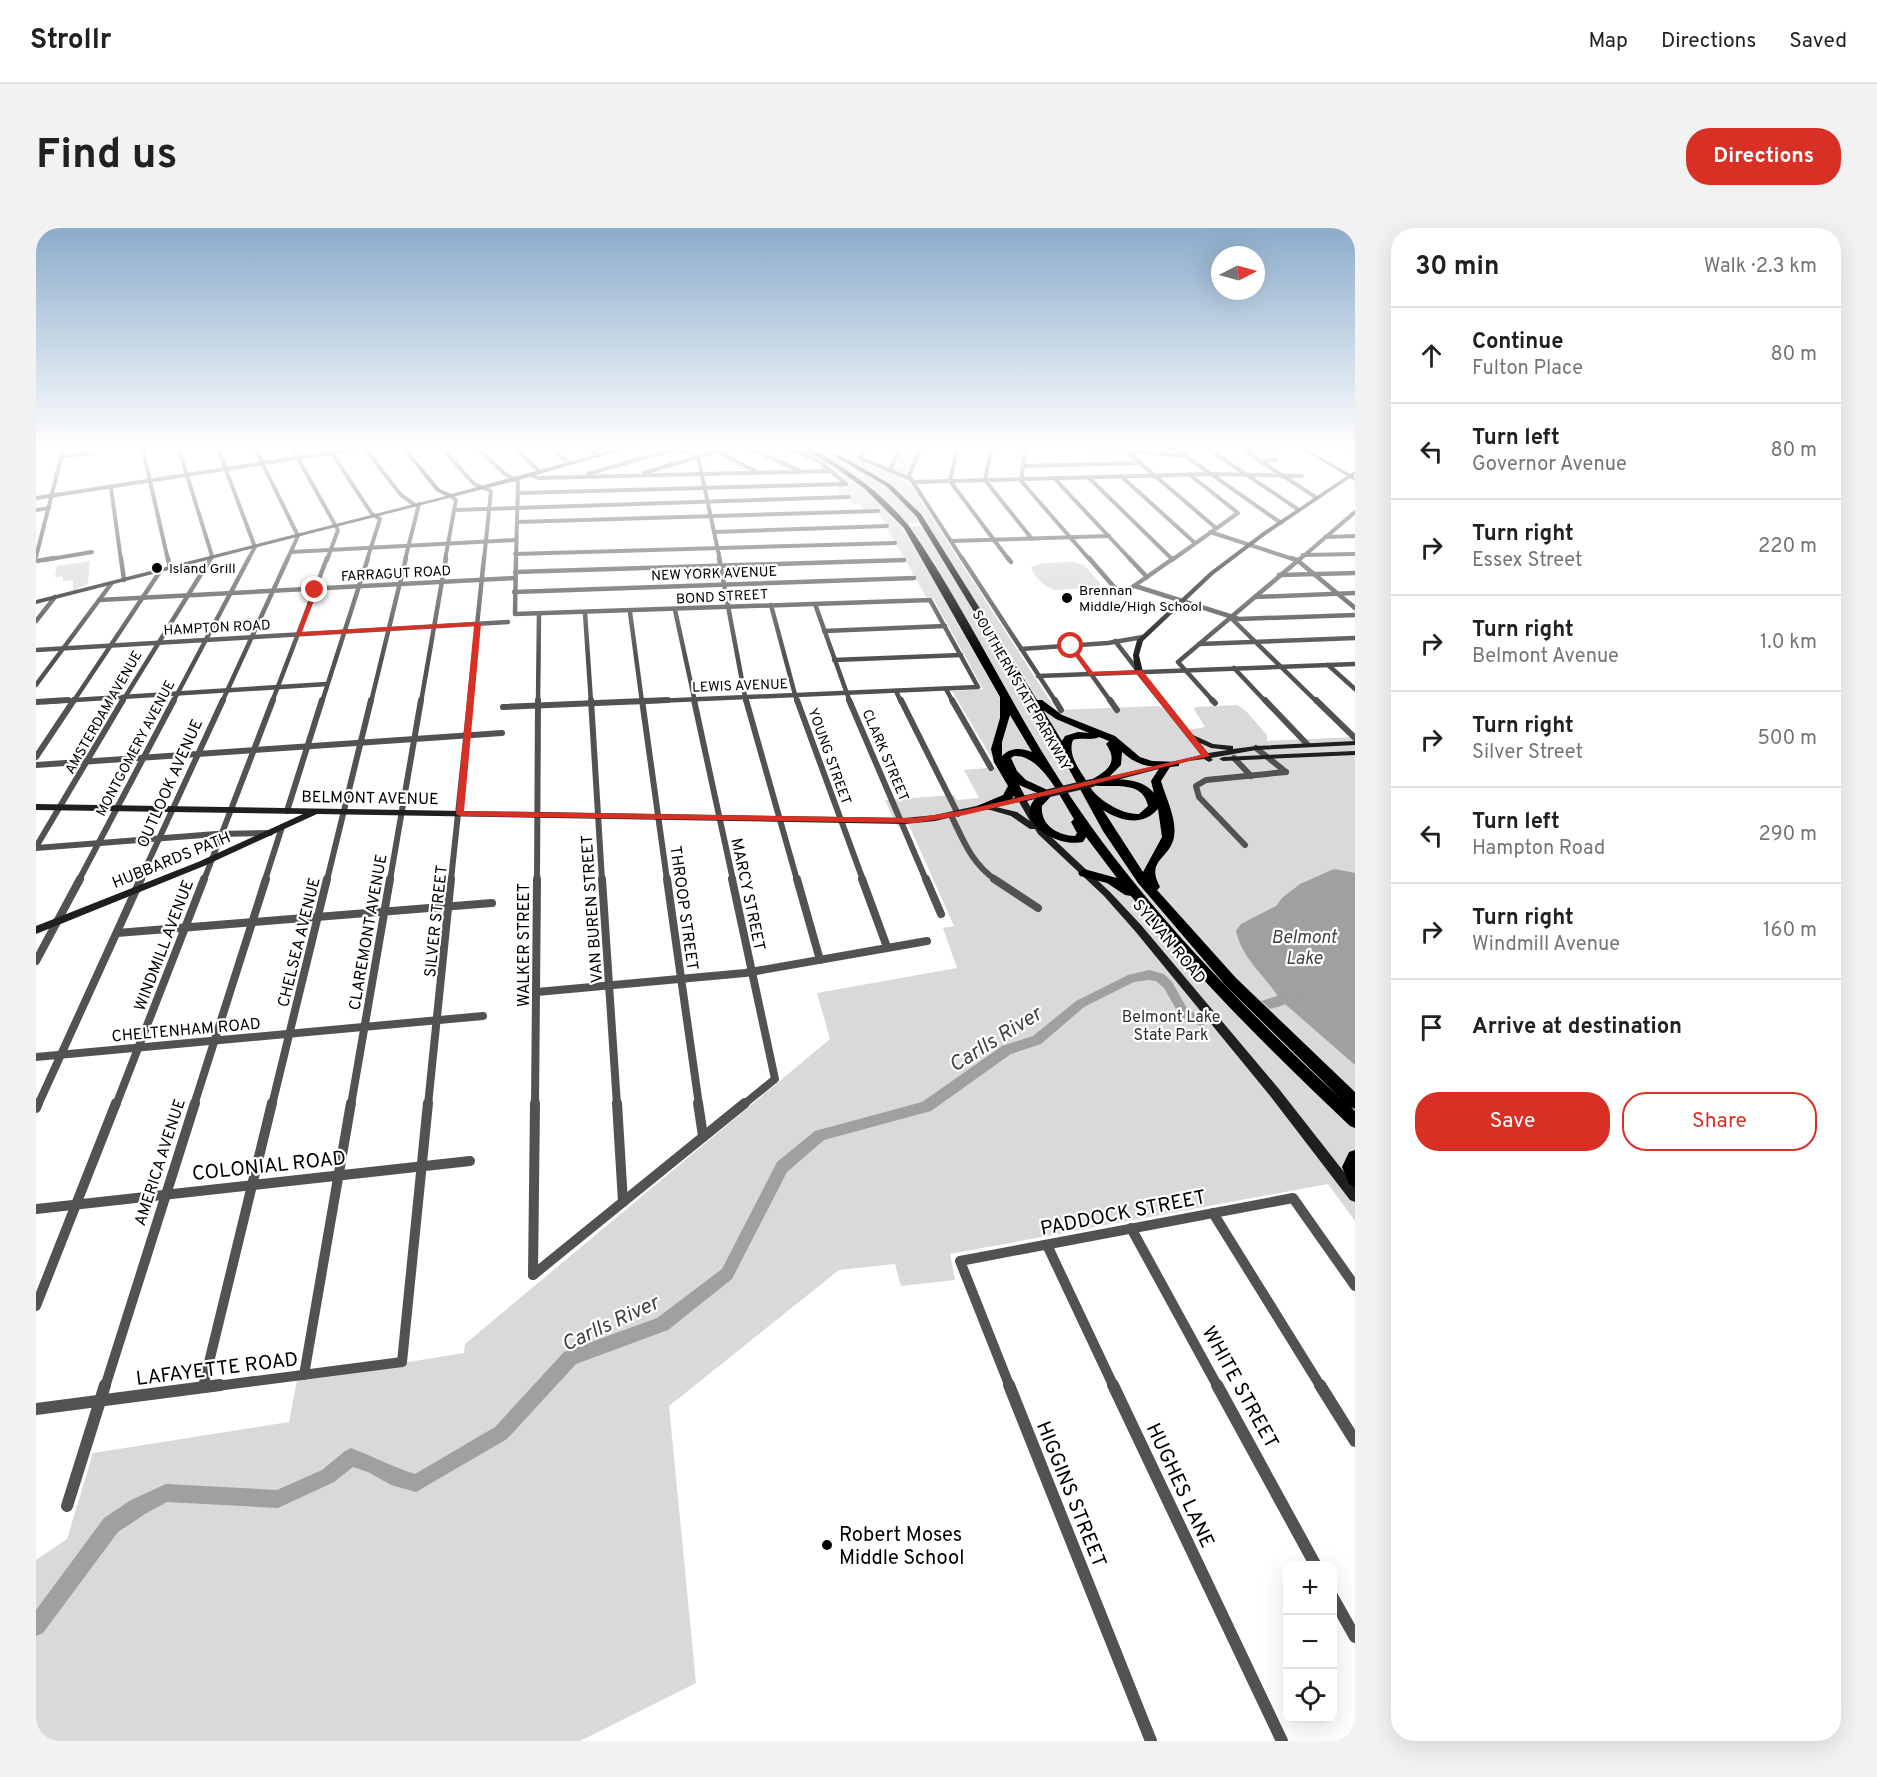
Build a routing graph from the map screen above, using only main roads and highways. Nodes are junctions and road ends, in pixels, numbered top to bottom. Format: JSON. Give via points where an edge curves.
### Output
{"nodes":[{"id":1,"x":898,"y":517,"type":"edge"},
{"id":2,"x":918,"y":517,"type":"edge"},
{"id":3,"x":1022,"y":682,"type":"junction"},
{"id":4,"x":998,"y":683,"type":"junction"},
{"id":5,"x":1069,"y":760,"type":"junction"},
{"id":6,"x":1050,"y":772,"type":"junction"},
{"id":7,"x":1014,"y":784,"type":"junction"},
{"id":8,"x":1088,"y":785,"type":"junction"},
{"id":9,"x":1067,"y":798,"type":"junction"},
{"id":10,"x":1022,"y":800,"type":"road end"},
{"id":11,"x":981,"y":808,"type":"road end"},
{"id":12,"x":1084,"y":873,"type":"road end"},
{"id":13,"x":1172,"y":926,"type":"junction"},
{"id":14,"x":1355,"y":1101,"type":"edge"},
{"id":15,"x":1355,"y":1121,"type":"edge"},
{"id":16,"x":1355,"y":1157,"type":"edge"},
{"id":17,"x":1355,"y":1179,"type":"edge"}],
"edges":[{"from":1,"to":4,"type":"highway","name":"SOUTHERN STATE PARKWAY"},
{"from":2,"to":3,"type":"highway","name":"SOUTHERN STATE PARKWAY"},
{"from":3,"to":5,"type":"highway","name":"SOUTHERN STATE PARKWAY"},
{"from":3,"to":13,"type":"highway","via":[[1050,712],[1111,738],[1136,759],[1170,765],[1156,781],[1168,837],[1148,874]]},
{"from":4,"to":6,"type":"highway","name":"SOUTHERN STATE PARKWAY"},
{"from":4,"to":7,"type":"highway","via":[[1007,711],[997,753]]},
{"from":5,"to":8,"type":"highway","name":"SOUTHERN STATE PARKWAY"},
{"from":5,"to":8,"type":"highway","via":[[1066,743],[1073,736],[1095,736],[1113,745],[1119,757],[1117,767]]},
{"from":6,"to":9,"type":"highway","name":"SOUTHERN STATE PARKWAY"},
{"from":6,"to":9,"type":"highway","via":[[1029,754],[1015,752],[1007,757],[1022,784],[1049,793],[1037,804],[1039,818],[1054,836],[1074,840],[1082,837],[1083,831]]},
{"from":7,"to":10,"type":"highway"},
{"from":7,"to":11,"type":"highway","via":[[1008,798]]},
{"from":8,"to":8,"type":"highway","via":[[1119,782],[1136,786],[1150,796],[1154,807],[1141,816],[1120,815],[1103,806]]},
{"from":8,"to":13,"type":"highway","name":"SOUTHERN STATE PARKWAY","via":[[1124,854]]},
{"from":9,"to":13,"type":"highway","name":"SOUTHERN STATE PARKWAY","via":[[1113,864]]},
{"from":12,"to":13,"type":"highway","via":[[1121,886]]},
{"from":13,"to":14,"type":"highway","name":"SOUTHERN STATE PARKWAY"},
{"from":13,"to":15,"type":"highway","name":"SOUTHERN STATE PARKWAY","via":[[1250,1018]]},
{"from":16,"to":17,"type":"highway","via":[[1350,1167]]}]}
